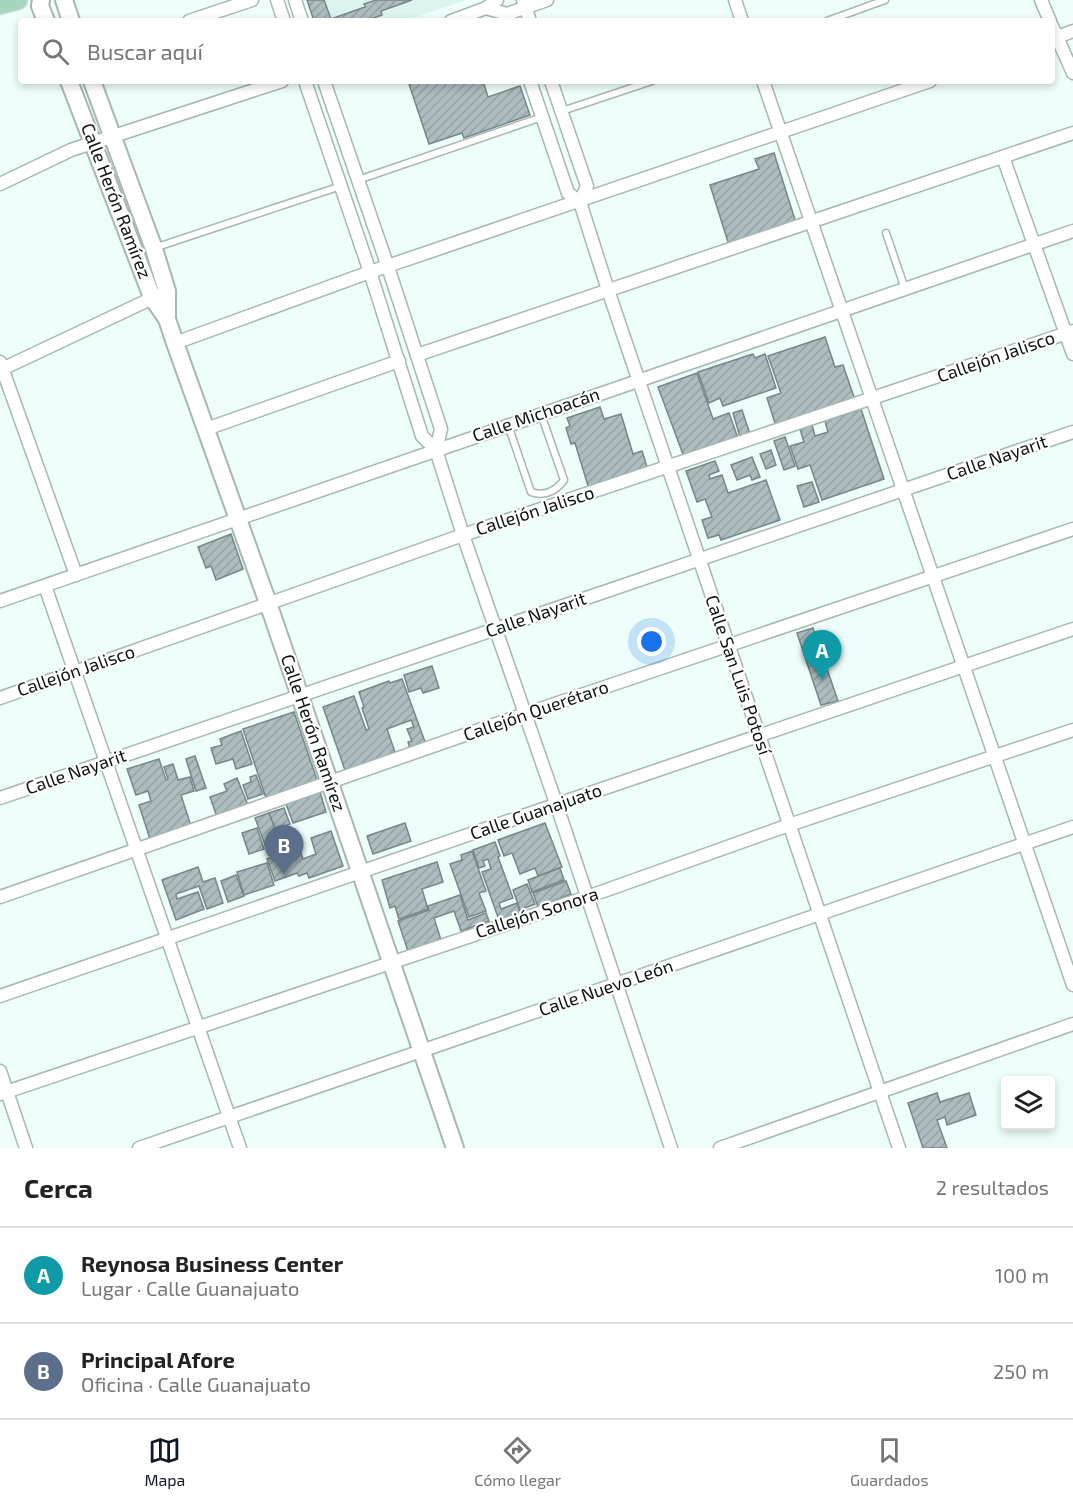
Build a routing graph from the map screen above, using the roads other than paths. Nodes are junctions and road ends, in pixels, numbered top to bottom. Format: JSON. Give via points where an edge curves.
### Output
{"nodes":[{"id":1,"x":18,"y":0,"type":"edge"},
{"id":2,"x":41,"y":0,"type":"edge"},
{"id":3,"x":64,"y":0,"type":"edge"},
{"id":4,"x":252,"y":0,"type":"edge"},
{"id":5,"x":277,"y":0,"type":"edge"},
{"id":6,"x":295,"y":0,"type":"edge"},
{"id":7,"x":498,"y":0,"type":"edge"},
{"id":8,"x":503,"y":0,"type":"edge"},
{"id":9,"x":547,"y":0,"type":"edge"},
{"id":10,"x":735,"y":0,"type":"edge"},
{"id":11,"x":885,"y":0,"type":"edge"},
{"id":12,"x":1041,"y":0,"type":"edge"},
{"id":13,"x":524,"y":4,"type":"edge"},
{"id":14,"x":0,"y":5,"type":"edge"},
{"id":15,"x":486,"y":9,"type":"junction"},
{"id":16,"x":508,"y":17,"type":"edge"},
{"id":17,"x":45,"y":18,"type":"edge"},
{"id":18,"x":70,"y":18,"type":"edge"},
{"id":19,"x":198,"y":18,"type":"edge"},
{"id":20,"x":283,"y":18,"type":"edge"},
{"id":21,"x":301,"y":18,"type":"edge"},
{"id":22,"x":460,"y":18,"type":"edge"},
{"id":23,"x":741,"y":18,"type":"edge"},
{"id":24,"x":835,"y":18,"type":"edge"},
{"id":25,"x":1049,"y":18,"type":"edge"},
{"id":26,"x":1073,"y":31,"type":"edge"},
{"id":27,"x":1055,"y":34,"type":"edge"},
{"id":28,"x":1055,"y":36,"type":"edge"},
{"id":29,"x":1073,"y":73,"type":"edge"},
{"id":30,"x":70,"y":84,"type":"edge"},
{"id":31,"x":93,"y":84,"type":"edge"},
{"id":32,"x":273,"y":84,"type":"edge"},
{"id":33,"x":306,"y":84,"type":"edge"},
{"id":34,"x":325,"y":84,"type":"edge"},
{"id":35,"x":531,"y":84,"type":"edge"},
{"id":36,"x":552,"y":84,"type":"edge"},
{"id":37,"x":643,"y":84,"type":"edge"},
{"id":38,"x":764,"y":84,"type":"edge"},
{"id":39,"x":921,"y":84,"type":"edge"},
{"id":40,"x":561,"y":111,"type":"junction"},
{"id":41,"x":542,"y":117,"type":"junction"},
{"id":42,"x":781,"y":133,"type":"junction"},
{"id":43,"x":1073,"y":133,"type":"edge"},
{"id":44,"x":114,"y":137,"type":"junction"},
{"id":45,"x":94,"y":144,"type":"junction"},
{"id":46,"x":1003,"y":157,"type":"junction"},
{"id":47,"x":358,"y":180,"type":"junction"},
{"id":48,"x":0,"y":184,"type":"edge"},
{"id":49,"x":341,"y":186,"type":"junction"},
{"id":50,"x":580,"y":202,"type":"junction"},
{"id":51,"x":811,"y":222,"type":"junction"},
{"id":52,"x":1073,"y":231,"type":"edge"},
{"id":53,"x":886,"y":233,"type":"dead end"},
{"id":54,"x":1035,"y":244,"type":"junction"},
{"id":55,"x":154,"y":249,"type":"junction"},
{"id":56,"x":388,"y":267,"type":"junction"},
{"id":57,"x":370,"y":273,"type":"junction"},
{"id":58,"x":905,"y":289,"type":"junction"},
{"id":59,"x":608,"y":290,"type":"junction"},
{"id":60,"x":160,"y":294,"type":"junction"},
{"id":61,"x":842,"y":310,"type":"junction"},
{"id":62,"x":1069,"y":333,"type":"edge"},
{"id":63,"x":175,"y":343,"type":"junction"},
{"id":64,"x":1073,"y":354,"type":"edge"},
{"id":65,"x":417,"y":355,"type":"junction"},
{"id":66,"x":399,"y":361,"type":"junction"},
{"id":67,"x":1,"y":367,"type":"edge"},
{"id":68,"x":638,"y":379,"type":"junction"},
{"id":69,"x":872,"y":400,"type":"junction"},
{"id":70,"x":541,"y":413,"type":"junction"},
{"id":71,"x":508,"y":424,"type":"junction"},
{"id":72,"x":206,"y":429,"type":"junction"},
{"id":73,"x":1073,"y":432,"type":"edge"},
{"id":74,"x":436,"y":450,"type":"junction"},
{"id":75,"x":668,"y":468,"type":"junction"},
{"id":76,"x":903,"y":490,"type":"junction"},
{"id":77,"x":239,"y":520,"type":"junction"},
{"id":78,"x":1073,"y":529,"type":"edge"},
{"id":79,"x":463,"y":535,"type":"junction"},
{"id":80,"x":699,"y":560,"type":"junction"},
{"id":81,"x":76,"y":575,"type":"junction"},
{"id":82,"x":933,"y":577,"type":"junction"},
{"id":83,"x":45,"y":586,"type":"junction"},
{"id":84,"x":0,"y":601,"type":"edge"},
{"id":85,"x":268,"y":603,"type":"junction"},
{"id":86,"x":495,"y":628,"type":"junction"},
{"id":87,"x":1073,"y":629,"type":"edge"},
{"id":88,"x":729,"y":647,"type":"junction"},
{"id":89,"x":964,"y":666,"type":"junction"},
{"id":90,"x":75,"y":672,"type":"junction"},
{"id":91,"x":300,"y":695,"type":"junction"},
{"id":92,"x":0,"y":698,"type":"edge"},
{"id":93,"x":525,"y":714,"type":"junction"},
{"id":94,"x":1073,"y":730,"type":"edge"},
{"id":95,"x":759,"y":736,"type":"junction"},
{"id":96,"x":995,"y":756,"type":"junction"},
{"id":97,"x":106,"y":761,"type":"junction"},
{"id":98,"x":330,"y":782,"type":"junction"},
{"id":99,"x":0,"y":798,"type":"edge"},
{"id":100,"x":557,"y":806,"type":"junction"},
{"id":101,"x":789,"y":825,"type":"junction"},
{"id":102,"x":1073,"y":827,"type":"edge"},
{"id":103,"x":1025,"y":844,"type":"junction"},
{"id":104,"x":137,"y":849,"type":"junction"},
{"id":105,"x":360,"y":871,"type":"junction"},
{"id":106,"x":0,"y":897,"type":"edge"},
{"id":107,"x":587,"y":897,"type":"junction"},
{"id":108,"x":820,"y":915,"type":"junction"},
{"id":109,"x":167,"y":937,"type":"junction"},
{"id":110,"x":391,"y":961,"type":"junction"},
{"id":111,"x":617,"y":984,"type":"junction"},
{"id":112,"x":1073,"y":985,"type":"edge"},
{"id":113,"x":0,"y":996,"type":"edge"},
{"id":114,"x":1073,"y":1024,"type":"edge"},
{"id":115,"x":198,"y":1026,"type":"junction"},
{"id":116,"x":422,"y":1051,"type":"junction"},
{"id":117,"x":0,"y":1071,"type":"edge"},
{"id":118,"x":4,"y":1092,"type":"edge"},
{"id":119,"x":880,"y":1092,"type":"junction"},
{"id":120,"x":229,"y":1117,"type":"junction"},
{"id":121,"x":26,"y":1148,"type":"edge"},
{"id":122,"x":139,"y":1148,"type":"edge"},
{"id":123,"x":240,"y":1148,"type":"edge"},
{"id":124,"x":455,"y":1148,"type":"edge"},
{"id":125,"x":671,"y":1148,"type":"edge"},
{"id":126,"x":720,"y":1148,"type":"edge"},
{"id":127,"x":899,"y":1148,"type":"edge"}],
"edges":[{"from":1,"to":14,"type":"main road"},
{"from":2,"to":17,"type":"street"},
{"from":3,"to":18,"type":"street"},
{"from":4,"to":19,"type":"street"},
{"from":5,"to":20,"type":"street"},
{"from":6,"to":21,"type":"street"},
{"from":7,"to":15,"type":"street"},
{"from":8,"to":16,"type":"street"},
{"from":9,"to":13,"type":"street"},
{"from":10,"to":23,"type":"street"},
{"from":11,"to":24,"type":"lane"},
{"from":12,"to":25,"type":"street"},
{"from":13,"to":16,"type":"street"},
{"from":15,"to":16,"type":"street"},
{"from":15,"to":22,"type":"street"},
{"from":26,"to":27,"type":"street"},
{"from":28,"to":29,"type":"street"},
{"from":30,"to":45,"type":"street","name":"Calle Herón Ramírez"},
{"from":31,"to":44,"type":"street","name":"Calle Herón Ramírez"},
{"from":32,"to":44,"type":"street"},
{"from":33,"to":49,"type":"street"},
{"from":34,"to":47,"type":"street"},
{"from":35,"to":41,"type":"street","name":"Calle San Luis Potosí"},
{"from":36,"to":40,"type":"street","name":"Calle San Luis Potosí"},
{"from":37,"to":40,"type":"lane"},
{"from":38,"to":42,"type":"street"},
{"from":39,"to":42,"type":"street"},
{"from":40,"to":50,"type":"street","name":"Calle San Luis Potosí","via":[[587,186]]},
{"from":41,"to":47,"type":"lane"},
{"from":41,"to":50,"type":"street","name":"Calle San Luis Potosí","via":[[568,193]]},
{"from":42,"to":50,"type":"street"},
{"from":42,"to":51,"type":"street"},
{"from":43,"to":46,"type":"street"},
{"from":44,"to":45,"type":"street"},
{"from":44,"to":55,"type":"street","name":"Calle Herón Ramírez"},
{"from":45,"to":48,"type":"street","via":[[71,150]]},
{"from":45,"to":60,"type":"street","name":"Calle Herón Ramírez"},
{"from":46,"to":51,"type":"street"},
{"from":46,"to":54,"type":"street"},
{"from":47,"to":56,"type":"street"},
{"from":49,"to":55,"type":"lane"},
{"from":49,"to":57,"type":"street"},
{"from":50,"to":56,"type":"street"},
{"from":50,"to":59,"type":"street","name":"Calle San Luis Potosí"},
{"from":51,"to":59,"type":"street"},
{"from":51,"to":61,"type":"street"},
{"from":52,"to":54,"type":"street","name":"Calle Michoacán"},
{"from":53,"to":58,"type":"lane"},
{"from":54,"to":58,"type":"street","name":"Calle Michoacán"},
{"from":54,"to":62,"type":"street"},
{"from":55,"to":60,"type":"street","name":"Calle Herón Ramírez"},
{"from":56,"to":57,"type":"street"},
{"from":56,"to":65,"type":"street"},
{"from":57,"to":63,"type":"street"},
{"from":57,"to":66,"type":"street"},
{"from":58,"to":61,"type":"street","name":"Calle Michoacán"},
{"from":59,"to":65,"type":"street"},
{"from":59,"to":68,"type":"street","name":"Calle San Luis Potosí"},
{"from":60,"to":63,"type":"street","name":"Calle Herón Ramírez"},
{"from":60,"to":67,"type":"street"},
{"from":61,"to":68,"type":"street","name":"Calle Michoacán"},
{"from":61,"to":69,"type":"street"},
{"from":62,"to":64,"type":"street"},
{"from":62,"to":69,"type":"street","name":"Callejón Jalisco"},
{"from":63,"to":72,"type":"street","name":"Calle Herón Ramírez"},
{"from":65,"to":74,"type":"street","via":[[441,429]]},
{"from":66,"to":72,"type":"street"},
{"from":66,"to":74,"type":"street","via":[[422,436]]},
{"from":67,"to":81,"type":"street"},
{"from":68,"to":70,"type":"street","name":"Calle Michoacán"},
{"from":68,"to":75,"type":"street","name":"Calle San Luis Potosí"},
{"from":69,"to":75,"type":"street","name":"Callejón Jalisco"},
{"from":69,"to":76,"type":"street"},
{"from":70,"to":71,"type":"street","name":"Calle Michoacán"},
{"from":70,"to":71,"type":"lane","via":[[564,480],[550,493],[531,492]]},
{"from":71,"to":74,"type":"street","name":"Calle Michoacán"},
{"from":72,"to":77,"type":"street","name":"Calle Herón Ramírez"},
{"from":73,"to":76,"type":"street","name":"Calle Nayarit"},
{"from":74,"to":77,"type":"street","name":"Calle Michoacán"},
{"from":74,"to":79,"type":"street"},
{"from":75,"to":79,"type":"street","name":"Callejón Jalisco"},
{"from":75,"to":80,"type":"street","name":"Calle San Luis Potosí"},
{"from":76,"to":80,"type":"street","name":"Calle Nayarit"},
{"from":76,"to":82,"type":"street"},
{"from":77,"to":81,"type":"street","name":"Calle Michoacán"},
{"from":77,"to":85,"type":"street","name":"Calle Herón Ramírez"},
{"from":78,"to":82,"type":"street","name":"Callejón Querétaro"},
{"from":79,"to":85,"type":"street","name":"Callejón Jalisco"},
{"from":79,"to":86,"type":"street"},
{"from":80,"to":86,"type":"street","name":"Calle Nayarit"},
{"from":80,"to":88,"type":"street","name":"Calle San Luis Potosí"},
{"from":81,"to":83,"type":"street","name":"Calle Michoacán"},
{"from":82,"to":88,"type":"street","name":"Callejón Querétaro"},
{"from":82,"to":89,"type":"street"},
{"from":83,"to":84,"type":"street","name":"Calle Michoacán"},
{"from":83,"to":90,"type":"street"},
{"from":85,"to":90,"type":"street","name":"Callejón Jalisco"},
{"from":85,"to":91,"type":"street","name":"Calle Herón Ramírez"},
{"from":86,"to":91,"type":"street","name":"Calle Nayarit"},
{"from":86,"to":93,"type":"street"},
{"from":87,"to":89,"type":"street","name":"Calle Guanajuato"},
{"from":88,"to":93,"type":"street","name":"Callejón Querétaro"},
{"from":88,"to":95,"type":"street","name":"Calle San Luis Potosí"},
{"from":89,"to":95,"type":"street","name":"Calle Guanajuato"},
{"from":89,"to":96,"type":"street"},
{"from":90,"to":92,"type":"street","name":"Callejón Jalisco"},
{"from":90,"to":97,"type":"street"},
{"from":91,"to":97,"type":"street","name":"Calle Nayarit"},
{"from":91,"to":98,"type":"street","name":"Calle Herón Ramírez"},
{"from":93,"to":98,"type":"street","name":"Callejón Querétaro"},
{"from":93,"to":100,"type":"street"},
{"from":94,"to":96,"type":"street","name":"Callejón Sonora"},
{"from":95,"to":100,"type":"street","name":"Calle Guanajuato"},
{"from":95,"to":101,"type":"street","name":"Calle San Luis Potosí"},
{"from":96,"to":101,"type":"street","name":"Callejón Sonora"},
{"from":96,"to":103,"type":"street"},
{"from":97,"to":99,"type":"street","name":"Calle Nayarit"},
{"from":97,"to":104,"type":"street"},
{"from":98,"to":104,"type":"street","name":"Callejón Querétaro"},
{"from":98,"to":105,"type":"street","name":"Calle Herón Ramírez"},
{"from":100,"to":105,"type":"street","name":"Calle Guanajuato"},
{"from":100,"to":107,"type":"street"},
{"from":101,"to":107,"type":"street","name":"Callejón Sonora"},
{"from":101,"to":108,"type":"street","name":"Calle San Luis Potosí"},
{"from":102,"to":103,"type":"street","name":"Calle Nuevo León"},
{"from":103,"to":108,"type":"street","name":"Calle Nuevo León"},
{"from":103,"to":112,"type":"street"},
{"from":104,"to":106,"type":"street","name":"Callejón Querétaro"},
{"from":104,"to":109,"type":"street"},
{"from":105,"to":109,"type":"street","name":"Calle Guanajuato"},
{"from":105,"to":110,"type":"street","name":"Calle Herón Ramírez"},
{"from":107,"to":110,"type":"street","name":"Callejón Sonora"},
{"from":107,"to":111,"type":"street"},
{"from":108,"to":111,"type":"street","name":"Calle Nuevo León"},
{"from":108,"to":119,"type":"street","name":"Calle San Luis Potosí"},
{"from":109,"to":113,"type":"street","name":"Calle Guanajuato"},
{"from":109,"to":115,"type":"street"},
{"from":110,"to":115,"type":"street","name":"Callejón Sonora"},
{"from":110,"to":116,"type":"street","name":"Calle Herón Ramírez"},
{"from":111,"to":116,"type":"street","name":"Calle Nuevo León"},
{"from":111,"to":125,"type":"street"},
{"from":114,"to":119,"type":"street"},
{"from":115,"to":118,"type":"street","name":"Callejón Sonora"},
{"from":115,"to":120,"type":"street"},
{"from":116,"to":120,"type":"street","name":"Calle Nuevo León"},
{"from":116,"to":124,"type":"street","name":"Calle Herón Ramírez"},
{"from":117,"to":118,"type":"street"},
{"from":118,"to":121,"type":"street"},
{"from":119,"to":126,"type":"street"},
{"from":119,"to":127,"type":"street","name":"Calle San Luis Potosí"},
{"from":120,"to":122,"type":"street","name":"Calle Nuevo León"},
{"from":120,"to":123,"type":"street"}]}
